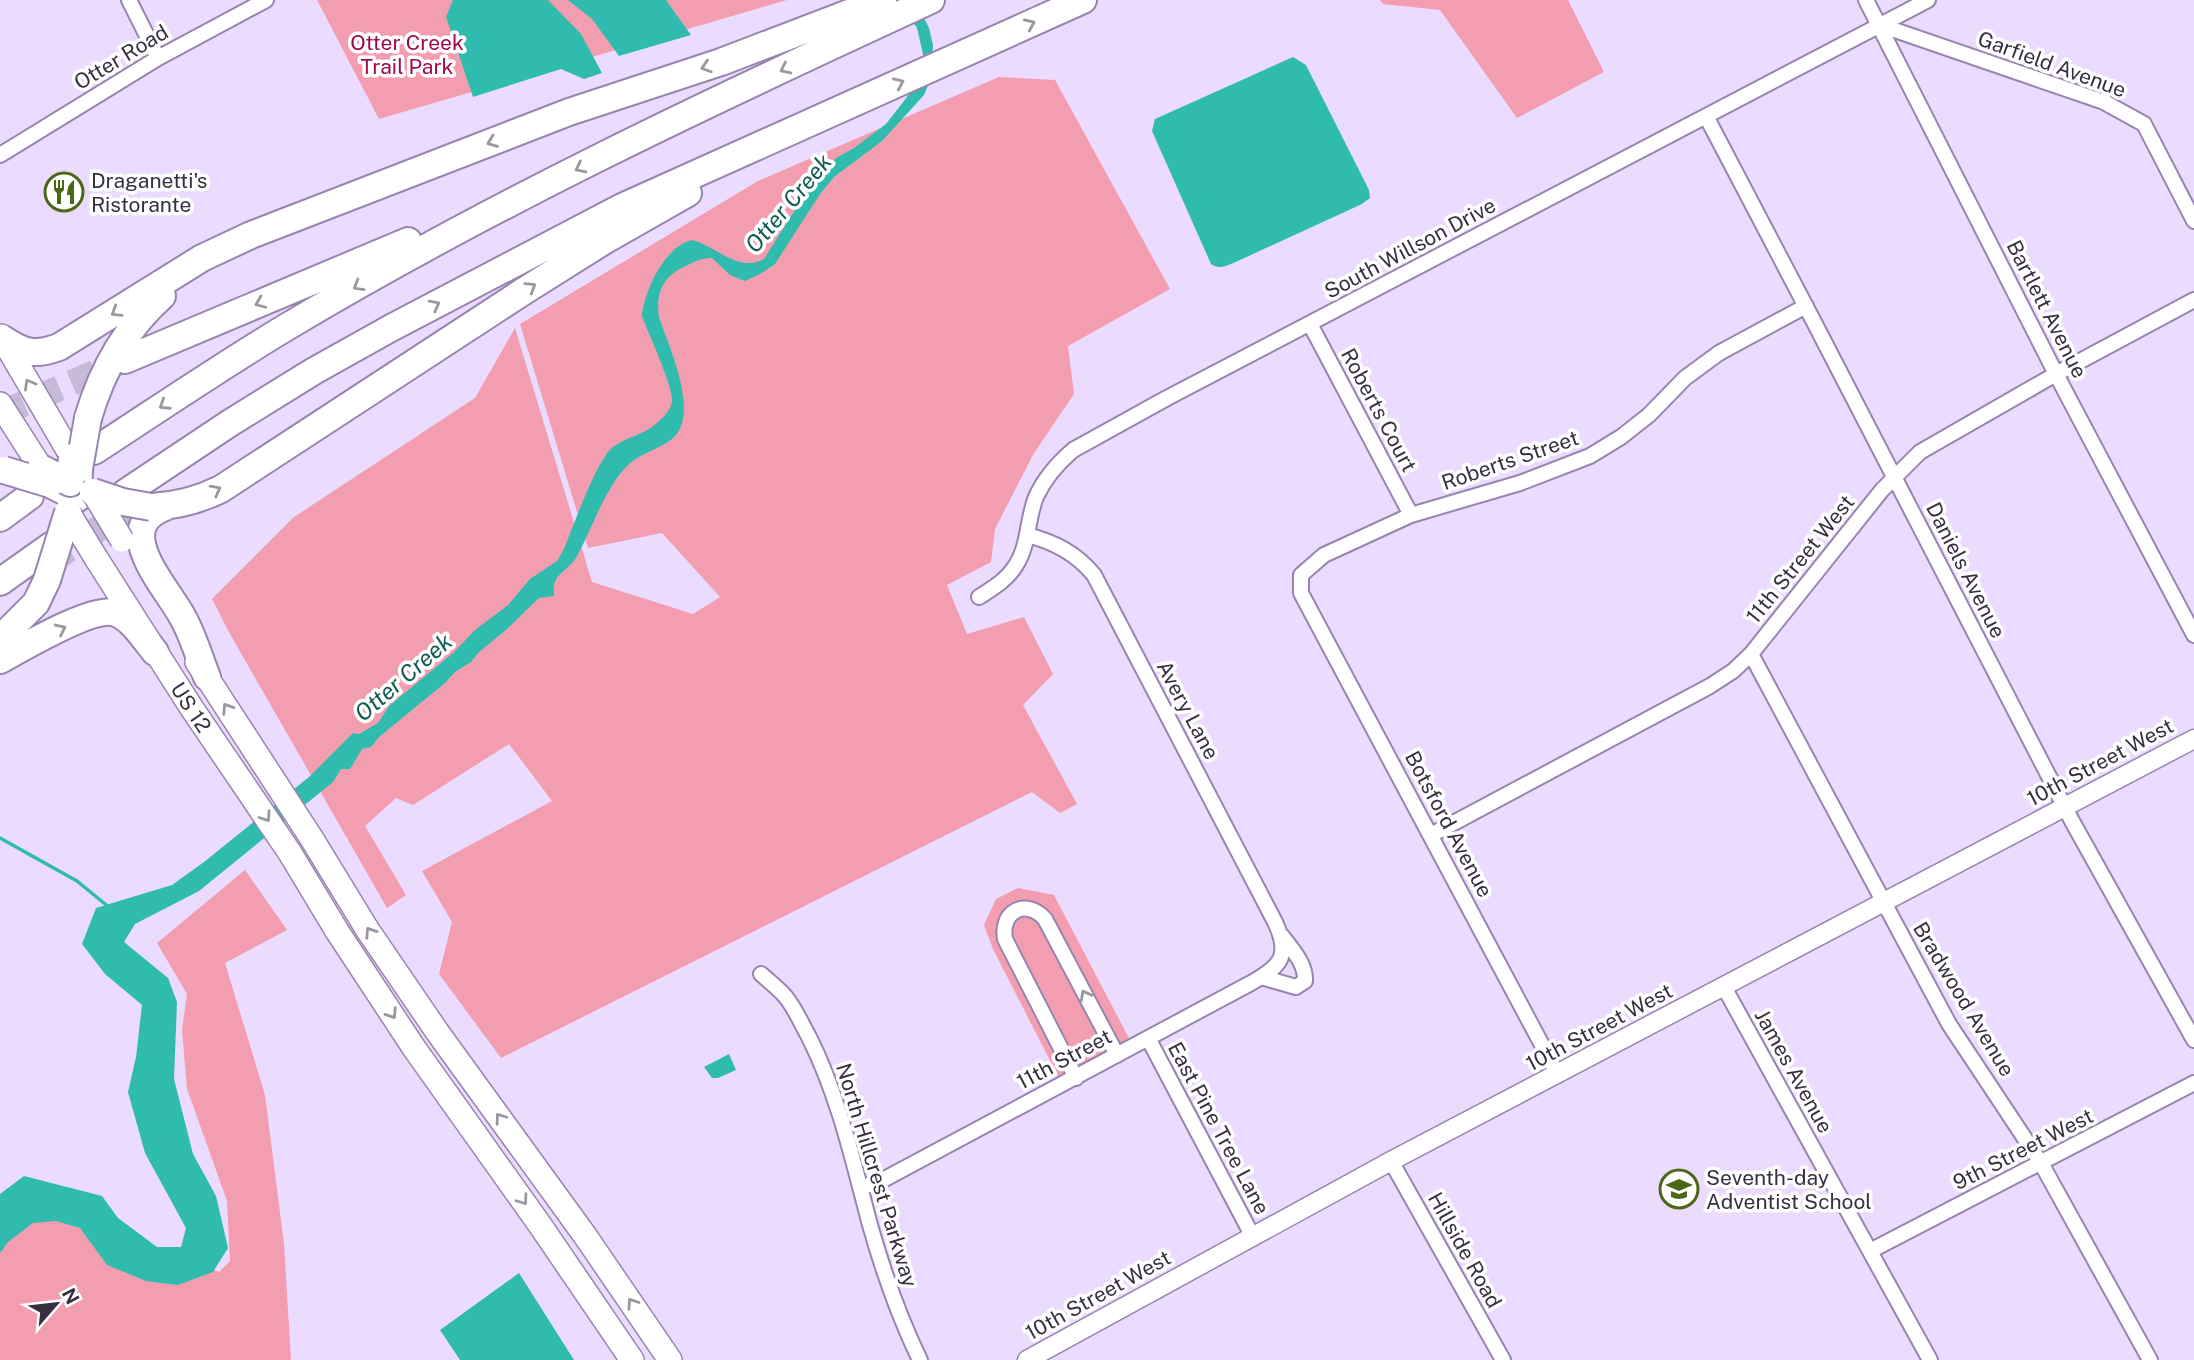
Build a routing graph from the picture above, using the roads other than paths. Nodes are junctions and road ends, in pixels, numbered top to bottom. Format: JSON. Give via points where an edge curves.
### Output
{"nodes":[{"id":1,"x":129,"y":0,"type":"edge"},
{"id":2,"x":265,"y":0,"type":"edge"},
{"id":3,"x":883,"y":0,"type":"edge"},
{"id":4,"x":931,"y":0,"type":"edge"},
{"id":5,"x":1083,"y":0,"type":"edge"},
{"id":6,"x":1866,"y":0,"type":"edge"},
{"id":7,"x":1928,"y":0,"type":"edge"},
{"id":8,"x":1880,"y":25,"type":"junction"},
{"id":9,"x":843,"y":28,"type":"junction"},
{"id":10,"x":158,"y":58,"type":"junction"},
{"id":11,"x":837,"y":111,"type":"junction"},
{"id":12,"x":1706,"y":116,"type":"junction"},
{"id":13,"x":0,"y":155,"type":"edge"},
{"id":14,"x":527,"y":194,"type":"junction"},
{"id":15,"x":2194,"y":220,"type":"edge"},
{"id":16,"x":283,"y":222,"type":"junction"},
{"id":17,"x":2194,"y":300,"type":"edge"},
{"id":18,"x":1806,"y":306,"type":"junction"},
{"id":19,"x":1310,"y":324,"type":"junction"},
{"id":20,"x":1,"y":337,"type":"edge"},
{"id":21,"x":125,"y":360,"type":"tunnel mouth"},
{"id":22,"x":2056,"y":374,"type":"junction"},
{"id":23,"x":0,"y":404,"type":"edge"},
{"id":24,"x":2,"y":470,"type":"edge"},
{"id":25,"x":1894,"y":477,"type":"junction"},
{"id":26,"x":69,"y":485,"type":"junction"},
{"id":27,"x":147,"y":501,"type":"junction"},
{"id":28,"x":1411,"y":515,"type":"junction"},
{"id":29,"x":0,"y":517,"type":"edge"},
{"id":30,"x":1027,"y":535,"type":"junction"},
{"id":31,"x":48,"y":563,"type":"junction"},
{"id":32,"x":0,"y":582,"type":"edge"},
{"id":33,"x":1301,"y":593,"type":"joint"},
{"id":34,"x":979,"y":597,"type":"dead end"},
{"id":35,"x":0,"y":601,"type":"edge"},
{"id":36,"x":2194,"y":635,"type":"edge"},
{"id":37,"x":0,"y":639,"type":"edge"},
{"id":38,"x":155,"y":652,"type":"junction"},
{"id":39,"x":1751,"y":654,"type":"junction"},
{"id":40,"x":0,"y":660,"type":"edge"},
{"id":41,"x":207,"y":677,"type":"junction"},
{"id":42,"x":2194,"y":739,"type":"edge"},
{"id":43,"x":2065,"y":807,"type":"junction"},
{"id":44,"x":1431,"y":835,"type":"junction"},
{"id":45,"x":1884,"y":902,"type":"junction"},
{"id":46,"x":1282,"y":936,"type":"junction"},
{"id":47,"x":1281,"y":959,"type":"joint"},
{"id":48,"x":761,"y":974,"type":"dead end"},
{"id":49,"x":1261,"y":977,"type":"junction"},
{"id":50,"x":1724,"y":987,"type":"junction"},
{"id":51,"x":1148,"y":1038,"type":"junction"},
{"id":52,"x":2194,"y":1040,"type":"edge"},
{"id":53,"x":1116,"y":1055,"type":"junction"},
{"id":54,"x":1558,"y":1074,"type":"junction"},
{"id":55,"x":1076,"y":1078,"type":"junction"},
{"id":56,"x":2194,"y":1083,"type":"edge"},
{"id":57,"x":1391,"y":1161,"type":"junction"},
{"id":58,"x":2041,"y":1163,"type":"junction"},
{"id":59,"x":862,"y":1187,"type":"junction"},
{"id":60,"x":540,"y":1225,"type":"junction"},
{"id":61,"x":1253,"y":1237,"type":"junction"},
{"id":62,"x":1870,"y":1251,"type":"junction"},
{"id":63,"x":562,"y":1256,"type":"junction"},
{"id":64,"x":621,"y":1360,"type":"edge"},
{"id":65,"x":632,"y":1360,"type":"edge"},
{"id":66,"x":648,"y":1360,"type":"edge"},
{"id":67,"x":670,"y":1360,"type":"edge"},
{"id":68,"x":920,"y":1360,"type":"edge"},
{"id":69,"x":1027,"y":1360,"type":"edge"},
{"id":70,"x":1503,"y":1360,"type":"edge"},
{"id":71,"x":1930,"y":1360,"type":"edge"},
{"id":72,"x":2150,"y":1360,"type":"edge"}],
"edges":[{"from":1,"to":10,"type":"street"},
{"from":2,"to":10,"type":"street","name":"Otter Road"},
{"from":3,"to":9,"type":"highway"},
{"from":4,"to":9,"type":"highway"},
{"from":11,"to":5,"type":"highway","one_way":true},
{"from":6,"to":8,"type":"street","name":"Bartlett Avenue"},
{"from":7,"to":8,"type":"street","name":"South Willson Drive"},
{"from":8,"to":12,"type":"street","name":"South Willson Drive"},
{"from":8,"to":15,"type":"street","name":"Garfield Avenue","via":[[2104,102],[2144,124]]},
{"from":8,"to":22,"type":"street","name":"Bartlett Avenue"},
{"from":9,"to":14,"type":"highway","one_way":true},
{"from":9,"to":16,"type":"highway","one_way":true,"via":[[569,112]]},
{"from":10,"to":13,"type":"street","name":"Otter Road"},
{"from":27,"to":11,"type":"highway","one_way":true,"via":[[230,423],[314,371],[622,207]]},
{"from":27,"to":11,"type":"highway","one_way":true,"via":[[194,500],[221,489],[602,242]]},
{"from":12,"to":18,"type":"street","name":"Daniels Avenue"},
{"from":12,"to":19,"type":"street","name":"South Willson Drive"},
{"from":14,"to":21,"type":"highway","one_way":true},
{"from":14,"to":26,"type":"highway","one_way":true,"via":[[296,322]]},
{"from":16,"to":20,"type":"highway","one_way":true,"via":[[202,258],[60,347],[36,353]]},
{"from":16,"to":26,"type":"highway","bridge":true,"via":[[182,281],[149,308],[124,338],[106,368]]},
{"from":17,"to":22,"type":"street","name":"11th Street West"},
{"from":18,"to":25,"type":"street","name":"Daniels Avenue"},
{"from":18,"to":28,"type":"street","name":"Roberts Street","via":[[1719,353],[1648,415],[1590,456],[1520,483]]},
{"from":19,"to":28,"type":"street","name":"Roberts Court"},
{"from":19,"to":30,"type":"street","name":"South Willson Drive","via":[[1073,450],[1060,460],[1036,498]]},
{"from":26,"to":20,"type":"main road","number":"US 12","one_way":true,"via":[[55,430]]},
{"from":22,"to":25,"type":"street","name":"11th Street West","via":[[1920,452]]},
{"from":22,"to":36,"type":"street","name":"Bartlett Avenue"},
{"from":23,"to":26,"type":"main road","number":"US 12"},
{"from":24,"to":26,"type":"highway","bridge":true},
{"from":25,"to":39,"type":"street","name":"11th Street West"},
{"from":25,"to":43,"type":"street","name":"Daniels Avenue"},
{"from":26,"to":27,"type":"highway","bridge":true,"via":[[123,502]]},
{"from":26,"to":29,"type":"highway"},
{"from":26,"to":31,"type":"highway","bridge":true},
{"from":26,"to":38,"type":"main road","name":"US 12","number":"US 12","bridge":true,"via":[[96,558]]},
{"from":26,"to":41,"type":"main road","name":"US 12","number":"US 12","bridge":true,"via":[[122,540]]},
{"from":27,"to":41,"type":"highway","via":[[156,510],[146,518],[140,533],[142,548],[183,617]]},
{"from":28,"to":33,"type":"street","name":"Roberts Street","via":[[1324,555],[1301,575]]},
{"from":30,"to":34,"type":"street","name":"South Willson Drive","via":[[1009,575]]},
{"from":30,"to":46,"type":"street","name":"Avery Lane","via":[[1056,544],[1094,575]]},
{"from":31,"to":32,"type":"highway"},
{"from":31,"to":35,"type":"highway"},
{"from":31,"to":37,"type":"highway","via":[[36,603]]},
{"from":33,"to":44,"type":"street","name":"Botsford Avenue"},
{"from":40,"to":38,"type":"highway","one_way":true,"via":[[80,619],[106,611],[125,618]]},
{"from":38,"to":60,"type":"main road","name":"US 12","number":"US 12","one_way":true,"via":[[414,1048]]},
{"from":39,"to":44,"type":"street","name":"11th Street West","via":[[1710,686]]},
{"from":39,"to":45,"type":"street","name":"Bradwood Avenue"},
{"from":67,"to":41,"type":"main road","name":"US 12","number":"US 12","one_way":true,"via":[[438,1033]]},
{"from":42,"to":43,"type":"street","name":"10th Street West"},
{"from":43,"to":45,"type":"street","name":"10th Street West"},
{"from":43,"to":52,"type":"street","name":"Daniels Avenue"},
{"from":44,"to":54,"type":"street","name":"Botsford Avenue"},
{"from":45,"to":50,"type":"street","name":"10th Street West"},
{"from":45,"to":58,"type":"street","name":"Bradwood Avenue","via":[[1949,1024]]},
{"from":46,"to":47,"type":"street","name":"Avery Lane"},
{"from":46,"to":49,"type":"street","name":"Avery Lane","via":[[1303,968],[1305,981],[1296,987]]},
{"from":47,"to":49,"type":"street","name":"11th Street"},
{"from":48,"to":59,"type":"street","name":"North Hillcrest Parkway","via":[[784,994],[814,1049],[837,1104]]},
{"from":49,"to":51,"type":"street","name":"11th Street"},
{"from":50,"to":54,"type":"street","name":"10th Street West"},
{"from":50,"to":62,"type":"street","name":"James Avenue"},
{"from":51,"to":53,"type":"street","name":"11th Street"},
{"from":51,"to":61,"type":"street","name":"East Pine Tree Lane"},
{"from":53,"to":55,"type":"street","name":"11th Street"},
{"from":53,"to":55,"type":"street","one_way":true,"via":[[1045,919],[1030,908],[1011,913],[1005,922],[1005,939]]},
{"from":54,"to":57,"type":"street","name":"10th Street West"},
{"from":55,"to":59,"type":"street","name":"11th Street"},
{"from":56,"to":58,"type":"street","name":"9th Street West"},
{"from":57,"to":61,"type":"street","name":"10th Street West"},
{"from":57,"to":70,"type":"street","name":"Hillside Road"},
{"from":58,"to":62,"type":"street","name":"9th Street West"},
{"from":58,"to":72,"type":"street","name":"Bradwood Avenue"},
{"from":59,"to":68,"type":"street","name":"North Hillcrest Parkway","via":[[898,1311]]},
{"from":60,"to":63,"type":"main road","number":"US 12"},
{"from":60,"to":66,"type":"main road","via":[[582,1267]]},
{"from":61,"to":69,"type":"street","name":"10th Street West"},
{"from":62,"to":71,"type":"street","name":"James Avenue"},
{"from":63,"to":64,"type":"main road","via":[[584,1302]]},
{"from":63,"to":65,"type":"main road","number":"US 12"}]}
